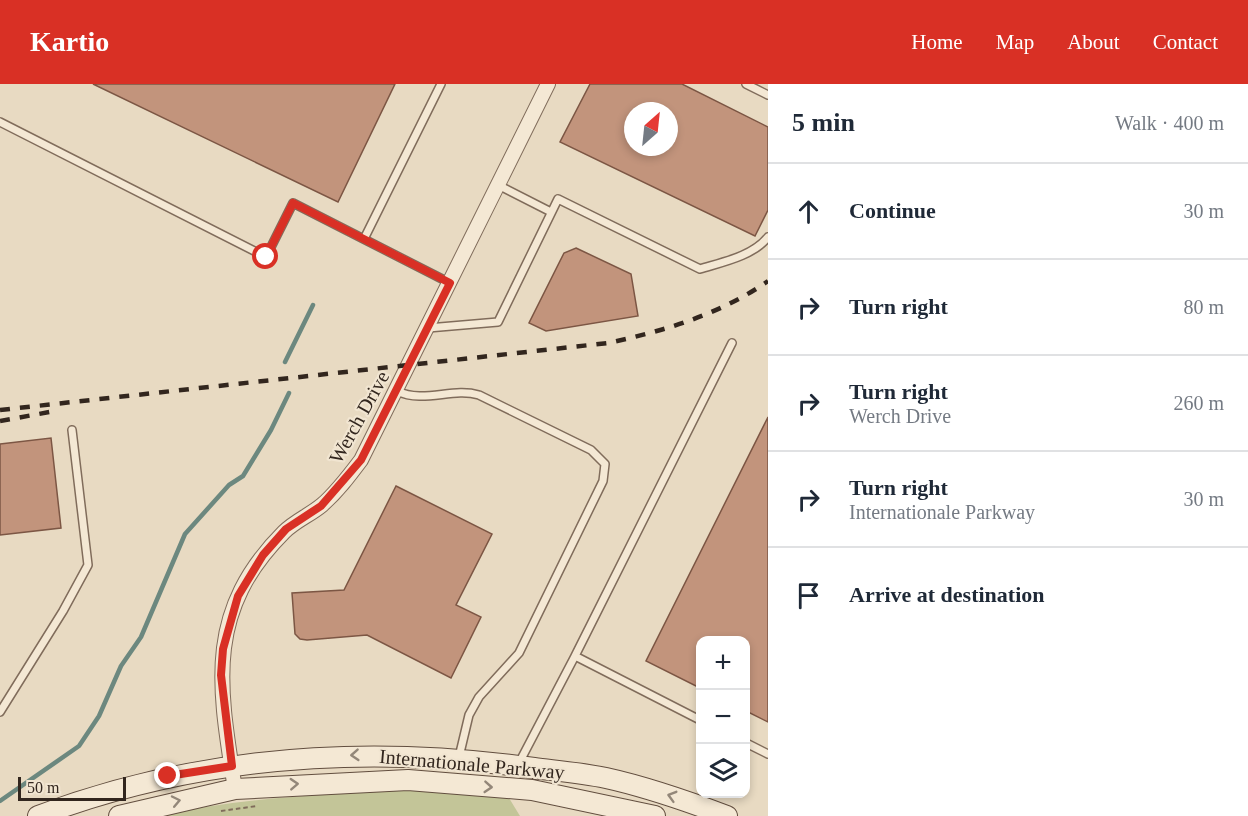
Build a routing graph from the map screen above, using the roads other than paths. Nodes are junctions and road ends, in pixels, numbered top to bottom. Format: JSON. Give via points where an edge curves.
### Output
{"nodes":[{"id":1,"x":441,"y":84,"type":"edge"},
{"id":2,"x":548,"y":84,"type":"edge"},
{"id":3,"x":746,"y":84,"type":"edge"},
{"id":4,"x":768,"y":95,"type":"edge"},
{"id":5,"x":0,"y":122,"type":"edge"},
{"id":6,"x":498,"y":185,"type":"junction"},
{"id":7,"x":551,"y":212,"type":"junction"},
{"id":8,"x":768,"y":237,"type":"edge"},
{"id":9,"x":364,"y":239,"type":"junction"},
{"id":10,"x":450,"y":283,"type":"junction"},
{"id":11,"x":428,"y":328,"type":"junction"},
{"id":12,"x":732,"y":343,"type":"dead end"},
{"id":13,"x":397,"y":391,"type":"junction"},
{"id":14,"x":72,"y":430,"type":"dead end"},
{"id":15,"x":575,"y":656,"type":"junction"},
{"id":16,"x":0,"y":712,"type":"edge"},
{"id":17,"x":696,"y":718,"type":"edge"},
{"id":18,"x":748,"y":744,"type":"edge"},
{"id":19,"x":768,"y":754,"type":"edge"},
{"id":20,"x":458,"y":759,"type":"junction"},
{"id":21,"x":232,"y":766,"type":"junction"},
{"id":22,"x":518,"y":766,"type":"junction"},
{"id":23,"x":235,"y":789,"type":"junction"},
{"id":24,"x":38,"y":816,"type":"edge"},
{"id":25,"x":119,"y":816,"type":"edge"},
{"id":26,"x":655,"y":816,"type":"edge"},
{"id":27,"x":727,"y":816,"type":"edge"}],
"edges":[{"from":1,"to":9,"type":"lane"},
{"from":2,"to":6,"type":"street","name":"Werch Drive"},
{"from":3,"to":4,"type":"lane"},
{"from":5,"to":9,"type":"lane","via":[[266,257],[293,203]]},
{"from":6,"to":7,"type":"lane"},
{"from":6,"to":10,"type":"street","name":"Werch Drive"},
{"from":7,"to":8,"type":"lane","via":[[558,199],[700,270],[741,255]]},
{"from":7,"to":11,"type":"lane","via":[[498,322]]},
{"from":9,"to":10,"type":"lane"},
{"from":10,"to":11,"type":"street","name":"Werch Drive"},
{"from":11,"to":13,"type":"street","name":"Werch Drive"},
{"from":12,"to":15,"type":"lane"},
{"from":13,"to":20,"type":"lane","via":[[418,398],[479,395],[591,450],[605,464],[603,481],[519,653],[479,697],[469,715]]},
{"from":13,"to":21,"type":"street","name":"Werch Drive","via":[[361,460],[346,480],[321,506],[286,529],[263,555],[238,596],[223,649],[221,675]]},
{"from":14,"to":16,"type":"lane","via":[[88,565]]},
{"from":15,"to":17,"type":"lane"},
{"from":15,"to":22,"type":"lane"},
{"from":18,"to":19,"type":"lane"},
{"from":20,"to":21,"type":"street","name":"Internationale Parkway","one_way":true,"via":[[365,755]]},
{"from":20,"to":22,"type":"street","name":"Internationale Parkway"},
{"from":21,"to":23,"type":"street","name":"Werch Drive"},
{"from":21,"to":24,"type":"street","name":"Internationale Parkway","via":[[168,776],[92,796]]},
{"from":27,"to":22,"type":"street","name":"Internationale Parkway","one_way":true,"via":[[605,778]]},
{"from":25,"to":23,"type":"street","name":"Internationale Parkway","one_way":true},
{"from":23,"to":26,"type":"street","name":"Internationale Parkway","one_way":true,"via":[[408,780],[532,790]]}]}
